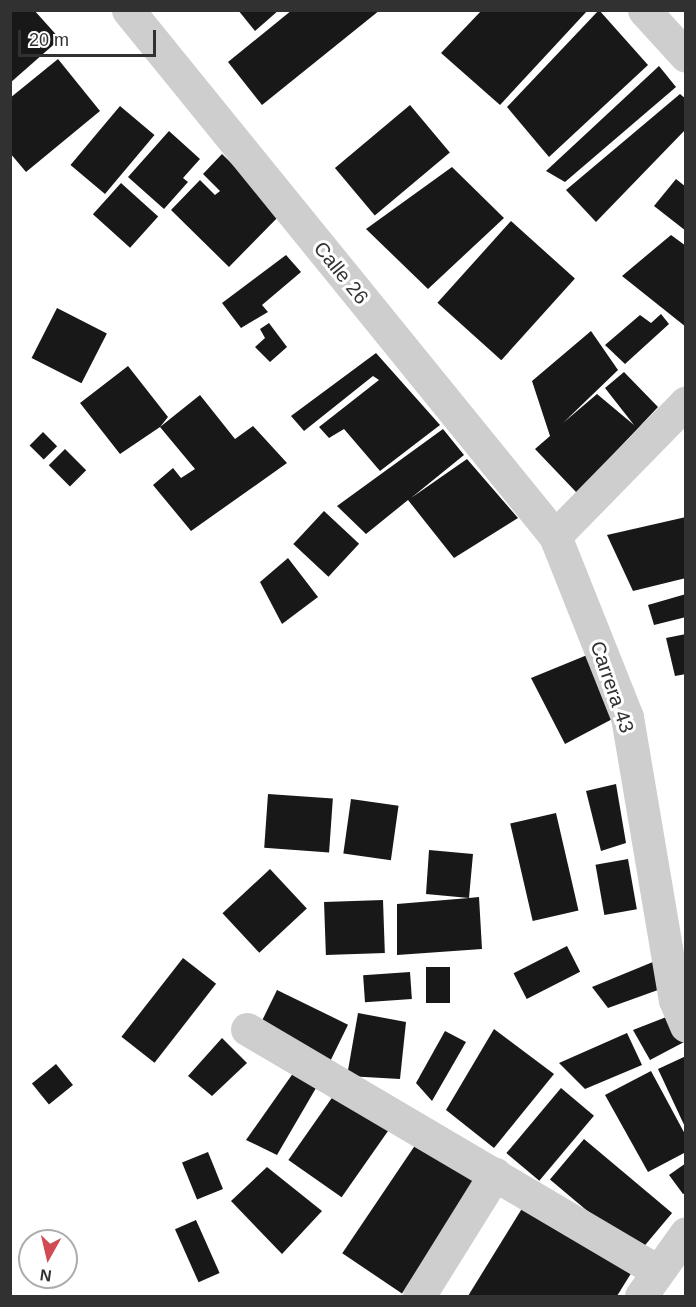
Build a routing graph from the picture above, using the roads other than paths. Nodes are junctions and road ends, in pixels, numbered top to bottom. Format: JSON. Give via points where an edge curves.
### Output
{"nodes":[{"id":1,"x":128,"y":10,"type":"edge"},
{"id":2,"x":644,"y":10,"type":"edge"},
{"id":3,"x":686,"y":56,"type":"edge"},
{"id":4,"x":686,"y":402,"type":"edge"},
{"id":5,"x":555,"y":536,"type":"junction"},
{"id":6,"x":686,"y":1026,"type":"edge"},
{"id":7,"x":247,"y":1029,"type":"dead end"},
{"id":8,"x":495,"y":1174,"type":"junction"},
{"id":9,"x":686,"y":1233,"type":"edge"},
{"id":10,"x":650,"y":1284,"type":"edge"},
{"id":11,"x":419,"y":1296,"type":"edge"}],
"edges":[{"from":1,"to":5,"type":"street","name":"Calle 26"},
{"from":2,"to":3,"type":"street"},
{"from":4,"to":5,"type":"street"},
{"from":5,"to":6,"type":"street","name":"Carrera 43","via":[[627,717],[675,1000]]},
{"from":7,"to":8,"type":"street"},
{"from":8,"to":10,"type":"street"},
{"from":8,"to":11,"type":"street"},
{"from":9,"to":10,"type":"street"}]}
